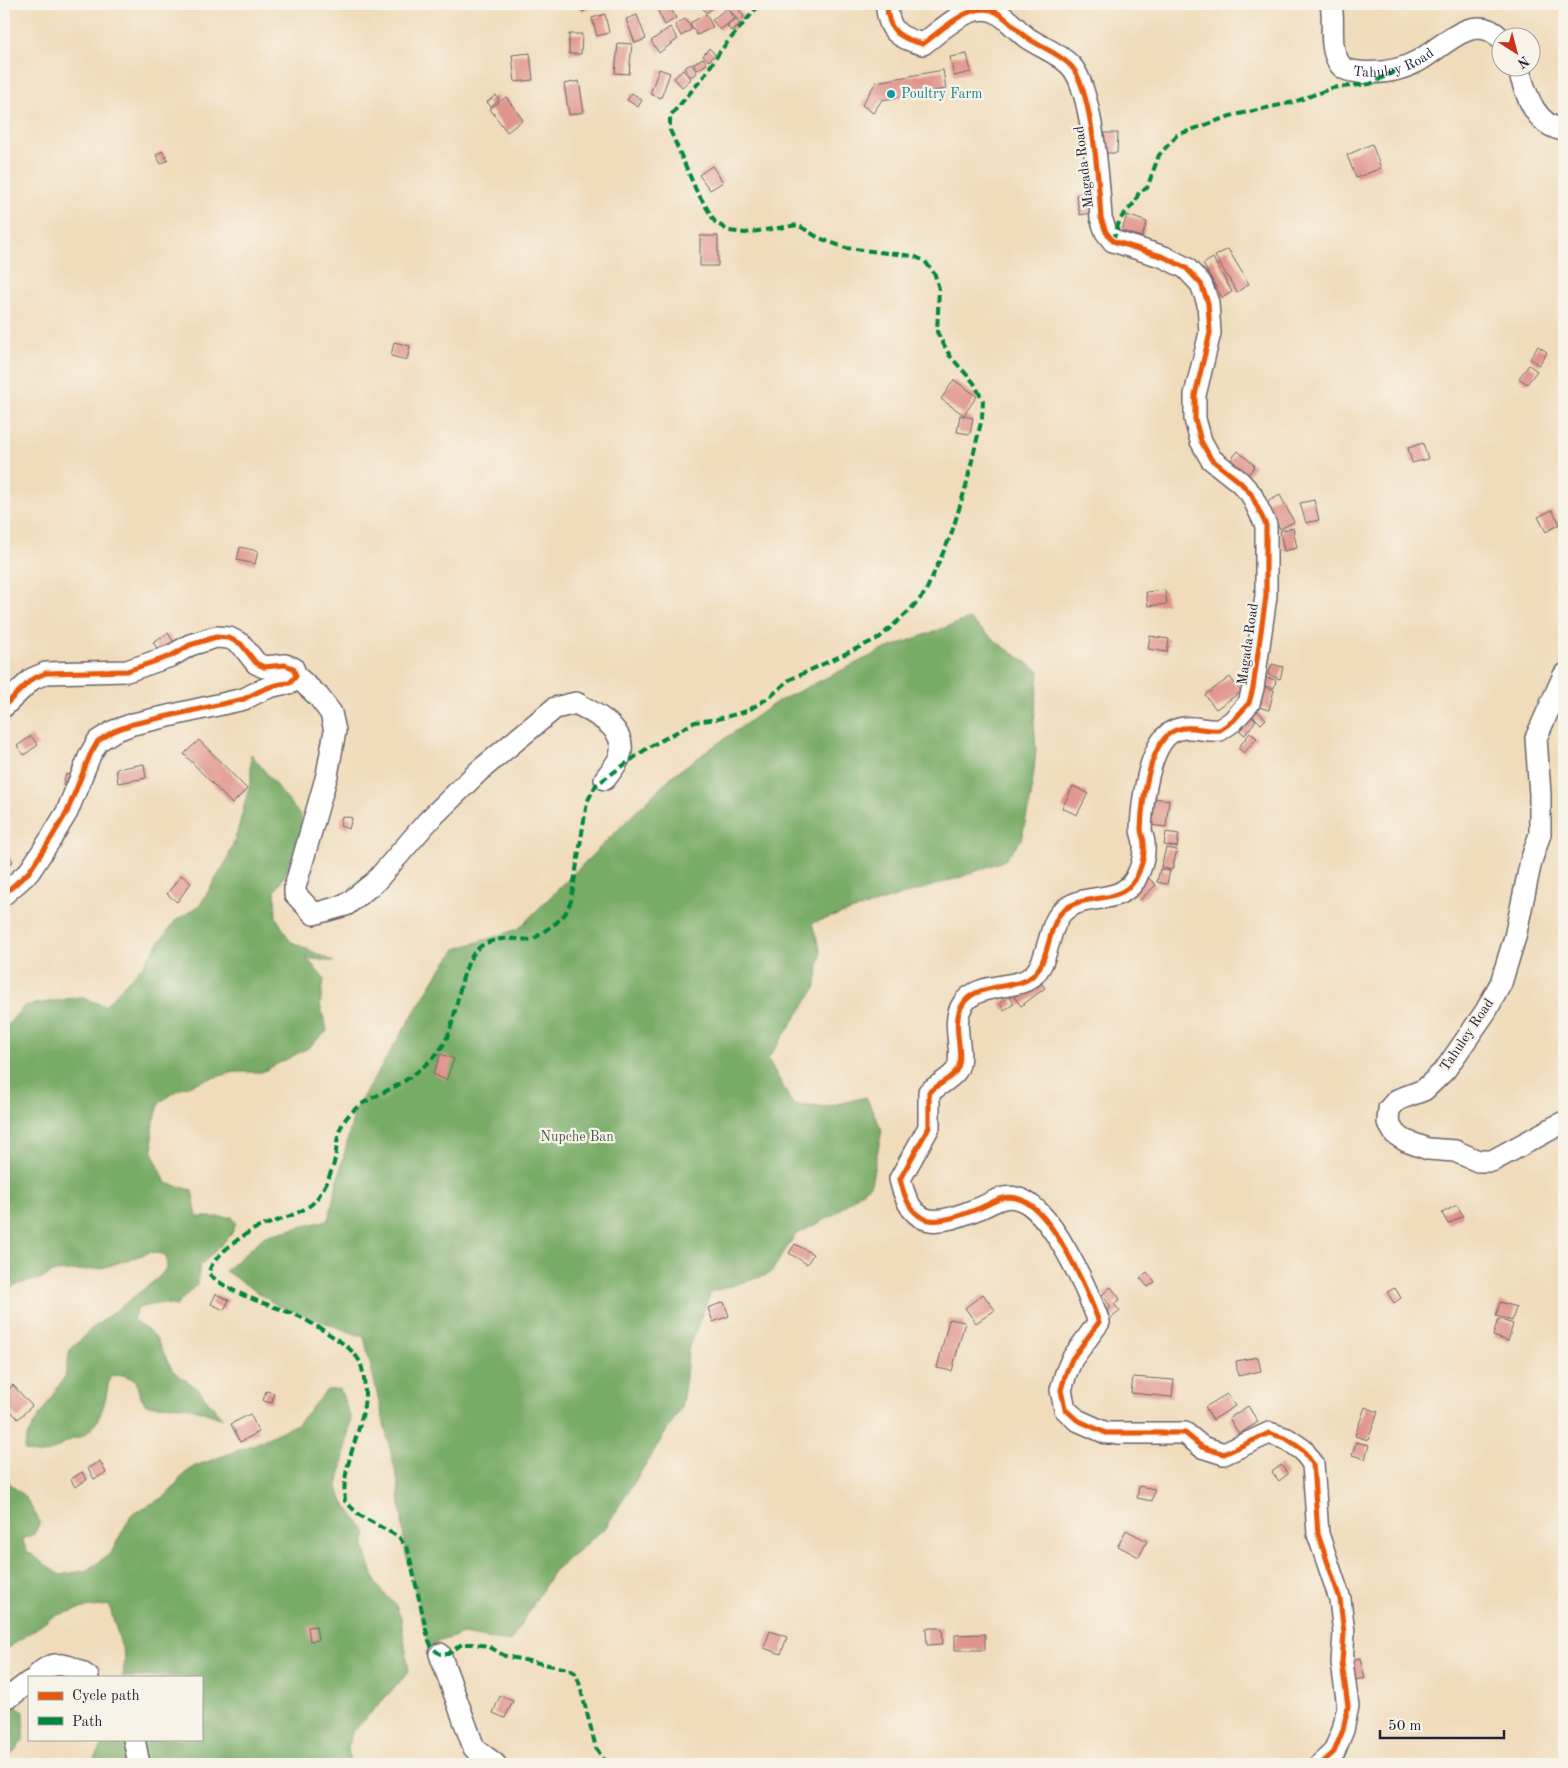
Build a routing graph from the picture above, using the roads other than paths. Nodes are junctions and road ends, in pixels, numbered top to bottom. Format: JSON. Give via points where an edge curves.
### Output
{"nodes":[{"id":1,"x":887,"y":4,"type":"edge"},
{"id":2,"x":1332,"y":4,"type":"edge"},
{"id":3,"x":1490,"y":30,"type":"edge"},
{"id":4,"x":1521,"y":78,"type":"edge"},
{"id":5,"x":1564,"y":130,"type":"edge"},
{"id":6,"x":1564,"y":675,"type":"edge"},
{"id":7,"x":296,"y":676,"type":"junction"},
{"id":8,"x":4,"y":706,"type":"edge"},
{"id":9,"x":605,"y":779,"type":"dead end"},
{"id":10,"x":4,"y":894,"type":"edge"},
{"id":11,"x":1564,"y":1122,"type":"edge"},
{"id":12,"x":440,"y":1654,"type":"dead end"},
{"id":13,"x":37,"y":1676,"type":"edge"},
{"id":14,"x":86,"y":1676,"type":"edge"},
{"id":15,"x":28,"y":1683,"type":"edge"},
{"id":16,"x":4,"y":1698,"type":"edge"},
{"id":17,"x":134,"y":1740,"type":"edge"},
{"id":18,"x":139,"y":1764,"type":"edge"},
{"id":19,"x":495,"y":1764,"type":"edge"},
{"id":20,"x":1321,"y":1764,"type":"edge"}],
"edges":[{"from":1,"to":20,"type":"street","name":"Magada Road","via":[[887,19],[903,38],[924,44],[978,8],[996,12],[1027,38],[1071,66],[1082,82],[1088,103],[1101,218],[1106,232],[1113,241],[1164,257],[1186,268],[1201,284],[1208,303],[1210,333],[1195,395],[1195,419],[1201,442],[1211,459],[1240,482],[1258,504],[1266,525],[1267,556],[1266,596],[1254,688],[1249,703],[1220,730],[1187,728],[1175,730],[1162,739],[1154,754],[1142,812],[1142,866],[1125,891],[1113,897],[1080,900],[1061,913],[1052,929],[1049,949],[1036,972],[1023,982],[969,996],[961,1006],[956,1023],[960,1058],[956,1070],[929,1092],[929,1127],[900,1179],[905,1199],[916,1215],[930,1221],[953,1218],[1001,1198],[1023,1201],[1046,1221],[1077,1269],[1099,1322],[1072,1359],[1061,1390],[1065,1409],[1076,1420],[1106,1434],[1185,1433],[1202,1447],[1224,1454],[1269,1432],[1303,1450],[1313,1464],[1318,1534],[1340,1599],[1344,1634],[1342,1663],[1348,1706],[1344,1730],[1334,1752]]},
{"from":2,"to":3,"type":"street","name":"Tahuley Road","via":[[1332,39],[1339,63],[1347,70],[1376,74],[1398,70],[1418,61],[1462,31]]},
{"from":4,"to":5,"type":"street","via":[[1538,116],[1548,126]]},
{"from":6,"to":11,"type":"street","name":"Tahuley Road","via":[[1536,738],[1540,834],[1531,861],[1516,937],[1500,983],[1486,1011],[1445,1070],[1424,1090],[1397,1100],[1389,1109],[1388,1122],[1406,1141],[1428,1149],[1455,1151],[1478,1160],[1492,1161]]},
{"from":7,"to":8,"type":"street","via":[[293,668],[285,665],[264,667],[256,663],[241,644],[229,638],[216,637],[127,671],[46,673],[32,679]]},
{"from":7,"to":9,"type":"street","via":[[331,713],[335,731],[327,775],[295,887],[295,894],[314,914],[346,905],[375,882],[454,794],[555,708],[576,703],[612,725],[619,737],[620,755]]},
{"from":7,"to":10,"type":"street","via":[[290,684],[280,684],[244,699],[133,724],[114,730],[98,741],[67,812],[50,840],[29,872]]},
{"from":12,"to":19,"type":"street","via":[[470,1740],[474,1748]]},
{"from":13,"to":14,"type":"street","via":[[45,1666],[54,1664],[68,1666]]},
{"from":15,"to":16,"type":"street"},
{"from":17,"to":18,"type":"street"}]}
